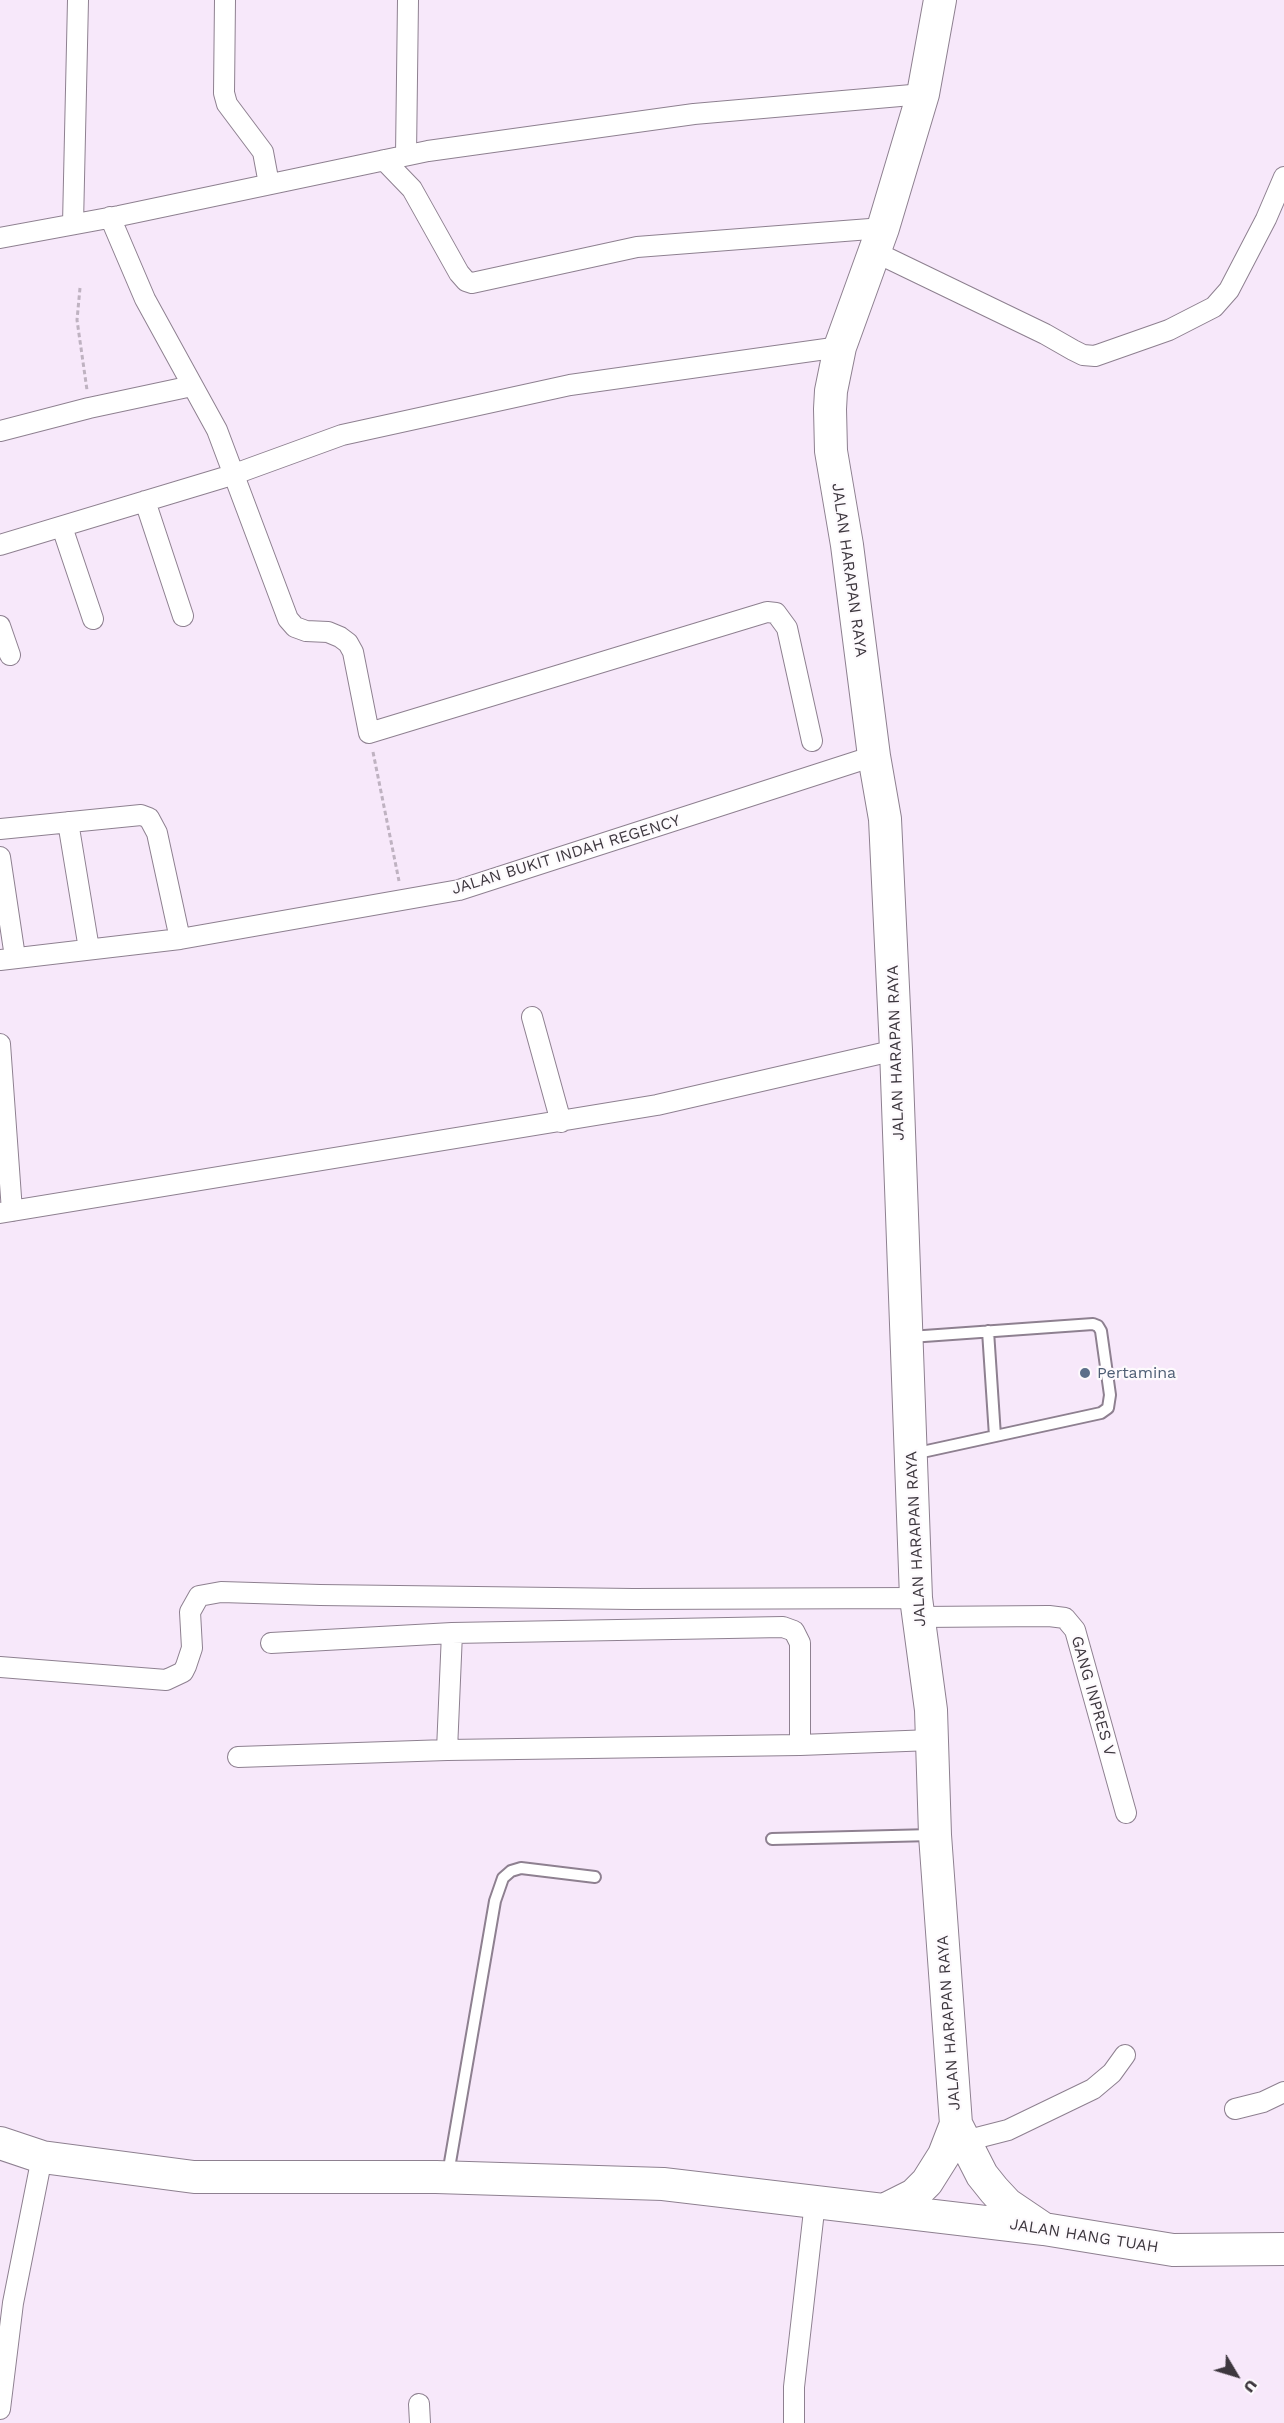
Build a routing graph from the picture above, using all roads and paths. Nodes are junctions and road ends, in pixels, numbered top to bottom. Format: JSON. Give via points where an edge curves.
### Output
{"nodes":[{"id":1,"x":78,"y":0,"type":"edge"},
{"id":2,"x":225,"y":0,"type":"edge"},
{"id":3,"x":408,"y":0,"type":"edge"},
{"id":4,"x":940,"y":0,"type":"edge"},
{"id":5,"x":923,"y":94,"type":"junction"},
{"id":6,"x":406,"y":155,"type":"junction"},
{"id":7,"x":384,"y":160,"type":"junction"},
{"id":8,"x":269,"y":184,"type":"junction"},
{"id":9,"x":1282,"y":191,"type":"edge"},
{"id":10,"x":110,"y":217,"type":"junction"},
{"id":11,"x":73,"y":224,"type":"junction"},
{"id":12,"x":0,"y":238,"type":"edge"},
{"id":13,"x":878,"y":239,"type":"junction"},
{"id":14,"x":80,"y":288,"type":"dead end"},
{"id":15,"x":840,"y":347,"type":"junction"},
{"id":16,"x":192,"y":386,"type":"junction"},
{"id":17,"x":89,"y":408,"type":"junction"},
{"id":18,"x":0,"y":431,"type":"edge"},
{"id":19,"x":232,"y":476,"type":"junction"},
{"id":20,"x":146,"y":501,"type":"junction"},
{"id":21,"x":62,"y":527,"type":"junction"},
{"id":22,"x":0,"y":545,"type":"edge"},
{"id":23,"x":183,"y":615,"type":"dead end"},
{"id":24,"x":93,"y":619,"type":"dead end"},
{"id":25,"x":0,"y":626,"type":"edge"},
{"id":26,"x":10,"y":655,"type":"dead end"},
{"id":27,"x":369,"y":733,"type":"junction"},
{"id":28,"x":812,"y":741,"type":"dead end"},
{"id":29,"x":874,"y":756,"type":"junction"},
{"id":30,"x":68,"y":822,"type":"junction"},
{"id":31,"x":0,"y":829,"type":"edge"},
{"id":32,"x":0,"y":856,"type":"edge"},
{"id":33,"x":403,"y":900,"type":"junction"},
{"id":34,"x":180,"y":939,"type":"junction"},
{"id":35,"x":89,"y":949,"type":"junction"},
{"id":36,"x":8,"y":959,"type":"edge"},
{"id":37,"x":532,"y":1017,"type":"dead end"},
{"id":38,"x":0,"y":1044,"type":"edge"},
{"id":39,"x":896,"y":1050,"type":"junction"},
{"id":40,"x":561,"y":1122,"type":"junction"},
{"id":41,"x":6,"y":1212,"type":"edge"},
{"id":42,"x":988,"y":1331,"type":"junction"},
{"id":43,"x":907,"y":1337,"type":"junction"},
{"id":44,"x":995,"y":1436,"type":"junction"},
{"id":45,"x":911,"y":1455,"type":"junction"},
{"id":46,"x":917,"y":1607,"type":"junction"},
{"id":47,"x":452,"y":1634,"type":"junction"},
{"id":48,"x":271,"y":1643,"type":"dead end"},
{"id":49,"x":0,"y":1667,"type":"edge"},
{"id":50,"x":932,"y":1740,"type":"junction"},
{"id":51,"x":800,"y":1745,"type":"junction"},
{"id":52,"x":447,"y":1750,"type":"junction"},
{"id":53,"x":238,"y":1757,"type":"dead end"},
{"id":54,"x":1126,"y":1813,"type":"dead end"},
{"id":55,"x":935,"y":1835,"type":"junction"},
{"id":56,"x":772,"y":1839,"type":"dead end"},
{"id":57,"x":595,"y":1877,"type":"dead end"},
{"id":58,"x":1125,"y":2055,"type":"dead end"},
{"id":59,"x":1284,"y":2092,"type":"edge"},
{"id":60,"x":1234,"y":2109,"type":"dead end"},
{"id":61,"x":961,"y":2133,"type":"junction"},
{"id":62,"x":0,"y":2143,"type":"edge"},
{"id":63,"x":42,"y":2157,"type":"junction"},
{"id":64,"x":448,"y":2178,"type":"junction"},
{"id":65,"x":815,"y":2202,"type":"junction"},
{"id":66,"x":884,"y":2210,"type":"junction"},
{"id":67,"x":1044,"y":2229,"type":"junction"},
{"id":68,"x":1284,"y":2249,"type":"edge"},
{"id":69,"x":0,"y":2409,"type":"edge"},
{"id":70,"x":794,"y":2423,"type":"edge"}],
"edges":[{"from":1,"to":11,"type":"street"},
{"from":2,"to":8,"type":"street","via":[[224,93],[227,104],[263,153]]},
{"from":3,"to":6,"type":"street"},
{"from":4,"to":5,"type":"main road","name":"JALAN HARAPAN RAYA"},
{"from":5,"to":6,"type":"street","via":[[694,114]]},
{"from":5,"to":13,"type":"main road","name":"JALAN HARAPAN RAYA"},
{"from":6,"to":7,"type":"street"},
{"from":7,"to":8,"type":"street"},
{"from":7,"to":13,"type":"street","via":[[412,189],[459,273],[472,283],[637,247]]},
{"from":8,"to":10,"type":"street"},
{"from":9,"to":13,"type":"street","via":[[1228,290],[1214,307],[1169,330],[1095,356],[1073,350]]},
{"from":10,"to":11,"type":"street"},
{"from":10,"to":16,"type":"street","via":[[145,299]]},
{"from":11,"to":12,"type":"street"},
{"from":13,"to":15,"type":"main road","name":"JALAN HARAPAN RAYA"},
{"from":14,"to":17,"type":"path","via":[[77,320]]},
{"from":15,"to":19,"type":"street","via":[[570,385],[342,435]]},
{"from":15,"to":29,"type":"main road","name":"JALAN HARAPAN RAYA","via":[[831,391],[831,451]]},
{"from":16,"to":17,"type":"street"},
{"from":16,"to":19,"type":"street","via":[[217,430]]},
{"from":17,"to":18,"type":"street"},
{"from":19,"to":20,"type":"street"},
{"from":19,"to":27,"type":"street","via":[[288,619],[306,631],[340,637],[353,652]]},
{"from":20,"to":21,"type":"street"},
{"from":20,"to":23,"type":"street"},
{"from":21,"to":22,"type":"street"},
{"from":21,"to":24,"type":"street"},
{"from":25,"to":26,"type":"street"},
{"from":27,"to":28,"type":"street","via":[[767,612],[776,614],[787,628]]},
{"from":27,"to":33,"type":"path"},
{"from":29,"to":33,"type":"street","name":"JALAN BUKIT INDAH REGENCY","via":[[459,890]]},
{"from":29,"to":39,"type":"main road","name":"JALAN HARAPAN RAYA","via":[[885,819]]},
{"from":30,"to":31,"type":"street"},
{"from":30,"to":34,"type":"street","via":[[141,815],[149,818],[157,833]]},
{"from":30,"to":35,"type":"street"},
{"from":32,"to":36,"type":"street","name":"JALAN BUKIT INDAH REGENCY"},
{"from":33,"to":34,"type":"street","name":"JALAN BUKIT INDAH REGENCY"},
{"from":34,"to":35,"type":"street","name":"JALAN BUKIT INDAH REGENCY"},
{"from":35,"to":36,"type":"street","name":"JALAN BUKIT INDAH REGENCY"},
{"from":37,"to":40,"type":"street"},
{"from":38,"to":41,"type":"street"},
{"from":39,"to":40,"type":"street","via":[[694,1098]]},
{"from":39,"to":43,"type":"main road","name":"JALAN HARAPAN RAYA"},
{"from":40,"to":41,"type":"street"},
{"from":42,"to":43,"type":"lane"},
{"from":42,"to":44,"type":"lane"},
{"from":42,"to":44,"type":"lane","via":[[1098,1326],[1110,1395],[1108,1408],[1101,1413]]},
{"from":43,"to":45,"type":"main road","name":"JALAN HARAPAN RAYA"},
{"from":44,"to":45,"type":"lane"},
{"from":45,"to":46,"type":"main road","name":"JALAN HARAPAN RAYA"},
{"from":46,"to":49,"type":"street","name":"GANG INPRES V","via":[[221,1592],[199,1596],[190,1612],[192,1648],[183,1672],[166,1680]]},
{"from":46,"to":50,"type":"main road","name":"JALAN HARAPAN RAYA"},
{"from":46,"to":54,"type":"street","name":"GANG INPRES V","via":[[1065,1618],[1075,1630]]},
{"from":47,"to":48,"type":"street"},
{"from":47,"to":51,"type":"street","via":[[783,1627],[794,1631],[800,1643]]},
{"from":47,"to":52,"type":"street"},
{"from":50,"to":51,"type":"street"},
{"from":50,"to":55,"type":"main road","name":"JALAN HARAPAN RAYA"},
{"from":51,"to":52,"type":"street"},
{"from":52,"to":53,"type":"street"},
{"from":55,"to":56,"type":"lane"},
{"from":55,"to":61,"type":"main road","name":"JALAN HARAPAN RAYA"},
{"from":57,"to":64,"type":"lane","via":[[521,1868],[511,1870],[503,1878],[495,1901]]},
{"from":58,"to":61,"type":"street","via":[[1093,2089],[1008,2130]]},
{"from":59,"to":60,"type":"street"},
{"from":61,"to":66,"type":"main road","via":[[927,2182],[914,2195]]},
{"from":61,"to":67,"type":"main road","via":[[994,2190],[1007,2204]]},
{"from":62,"to":63,"type":"main road","name":"JALAN HANG TUAH"},
{"from":63,"to":64,"type":"main road","name":"JALAN HANG TUAH","via":[[194,2177]]},
{"from":63,"to":69,"type":"street","via":[[13,2303]]},
{"from":64,"to":65,"type":"main road","name":"JALAN HANG TUAH","via":[[663,2184]]},
{"from":65,"to":66,"type":"main road","name":"JALAN HANG TUAH"},
{"from":65,"to":70,"type":"street","via":[[794,2388]]},
{"from":66,"to":67,"type":"main road","name":"JALAN HANG TUAH"},
{"from":67,"to":68,"type":"main road","name":"JALAN HANG TUAH","via":[[1173,2250]]}]}
